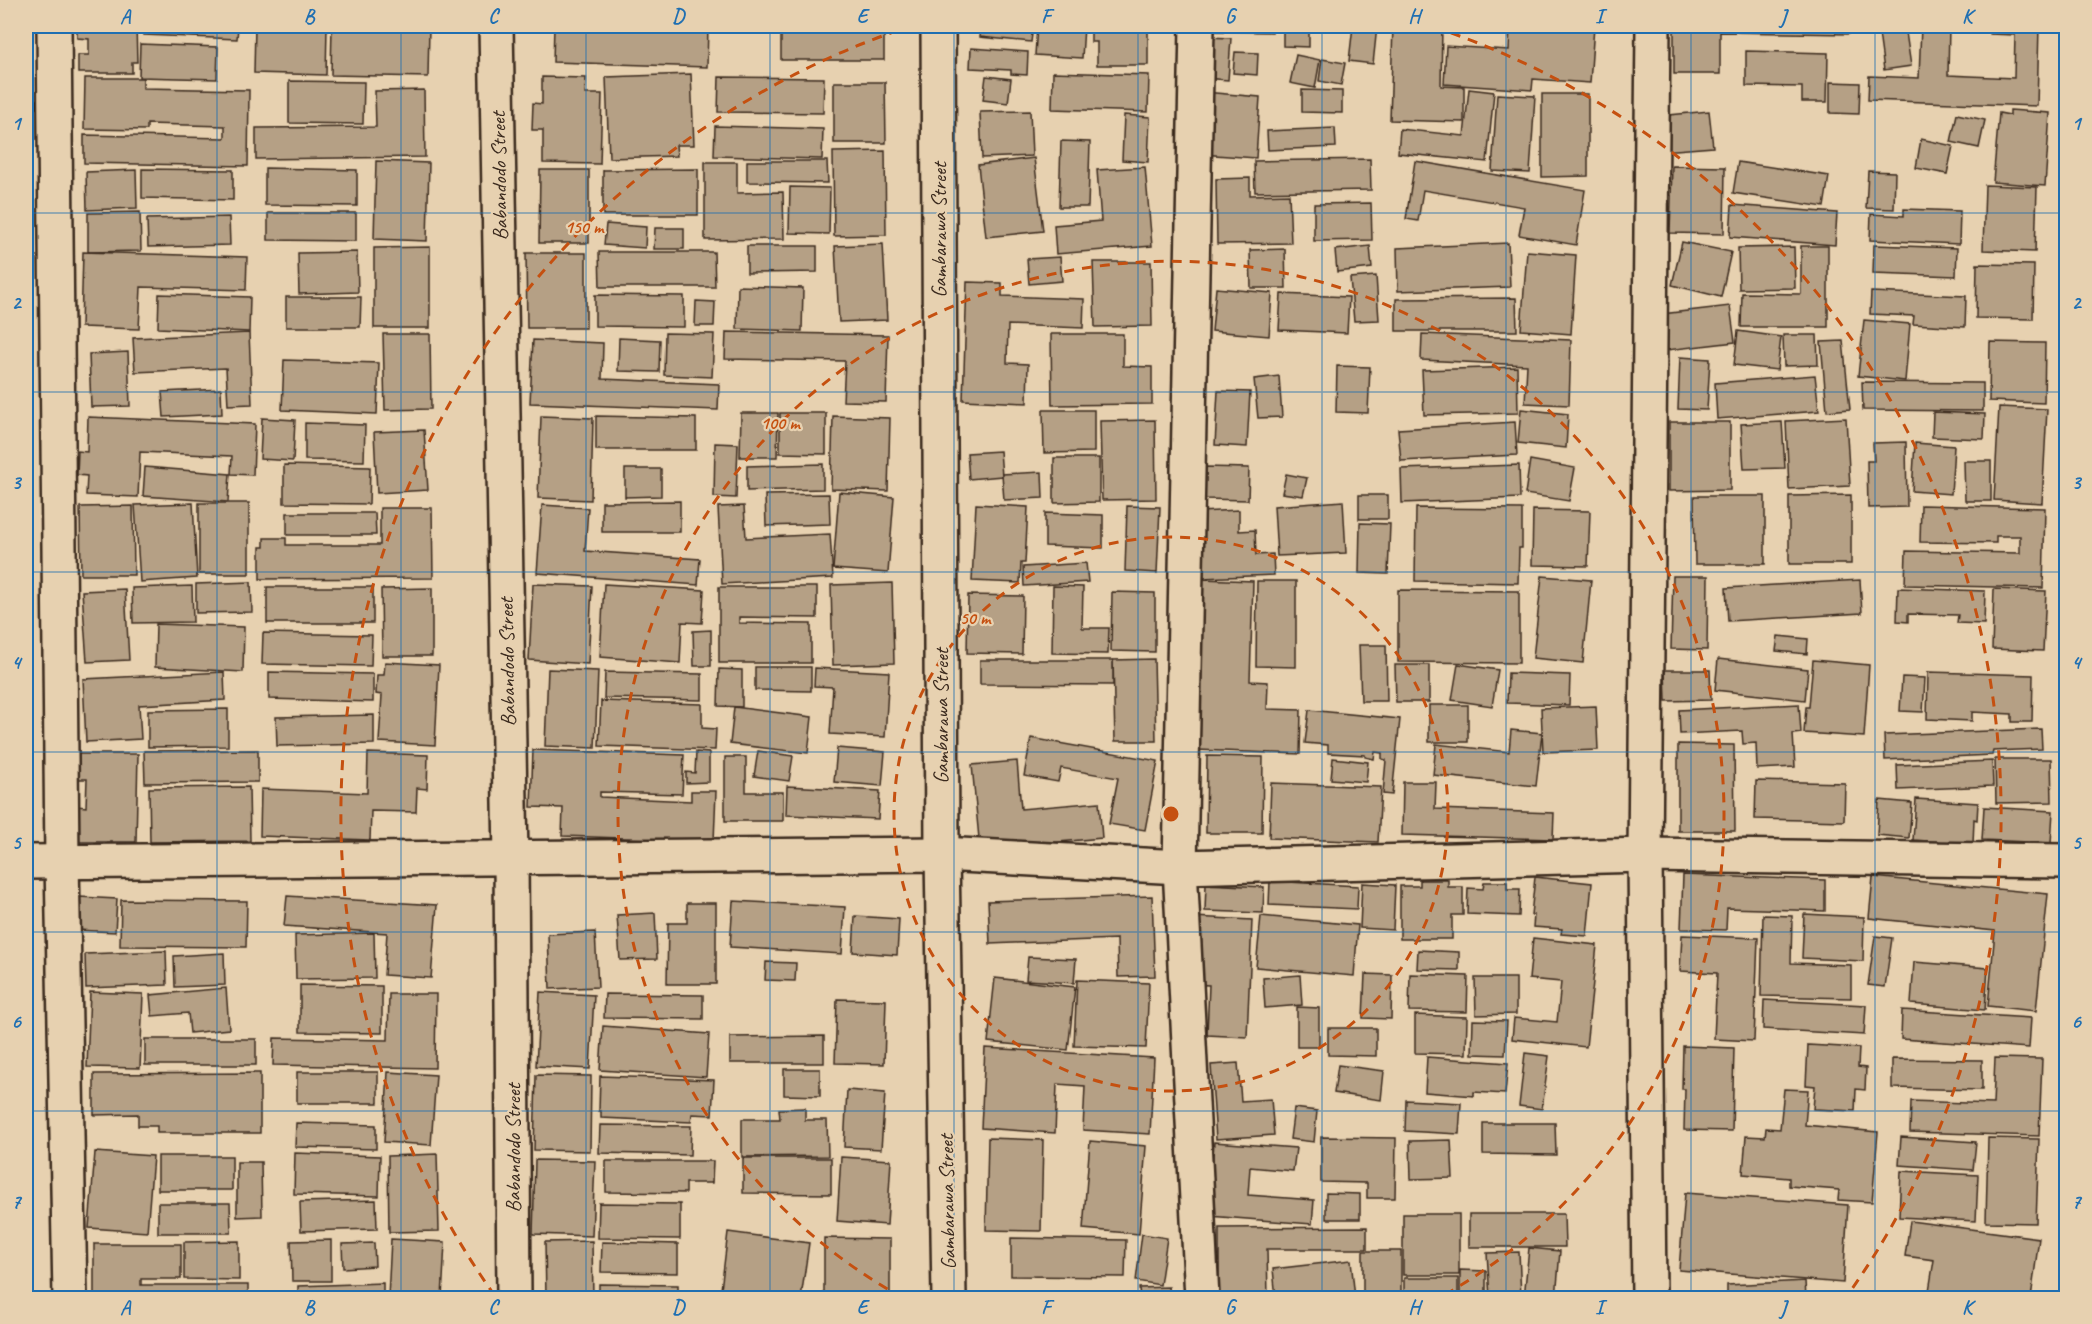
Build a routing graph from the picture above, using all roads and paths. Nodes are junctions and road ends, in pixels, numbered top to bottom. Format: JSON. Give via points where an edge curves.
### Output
{"nodes":[{"id":1,"x":54,"y":26,"type":"edge"},
{"id":2,"x":496,"y":26,"type":"edge"},
{"id":3,"x":938,"y":26,"type":"edge"},
{"id":4,"x":1197,"y":26,"type":"edge"},
{"id":5,"x":1653,"y":26,"type":"edge"},
{"id":6,"x":942,"y":854,"type":"junction"},
{"id":7,"x":1645,"y":855,"type":"junction"},
{"id":8,"x":511,"y":858,"type":"junction"},
{"id":9,"x":62,"y":861,"type":"junction"},
{"id":10,"x":2067,"y":861,"type":"edge"},
{"id":11,"x":26,"y":862,"type":"edge"},
{"id":12,"x":1180,"y":867,"type":"junction"},
{"id":13,"x":70,"y":1299,"type":"edge"},
{"id":14,"x":514,"y":1299,"type":"edge"},
{"id":15,"x":949,"y":1299,"type":"edge"},
{"id":16,"x":1202,"y":1299,"type":"edge"},
{"id":17,"x":1649,"y":1299,"type":"edge"}],
"edges":[{"from":1,"to":9,"type":"street"},
{"from":2,"to":8,"type":"street","name":"Babandodo Street"},
{"from":3,"to":6,"type":"street","name":"Gambarawa Street"},
{"from":4,"to":12,"type":"street"},
{"from":5,"to":7,"type":"street"},
{"from":6,"to":8,"type":"street"},
{"from":6,"to":12,"type":"street"},
{"from":6,"to":15,"type":"street","name":"Gambarawa Street"},
{"from":7,"to":10,"type":"street"},
{"from":7,"to":12,"type":"street"},
{"from":7,"to":17,"type":"street"},
{"from":8,"to":9,"type":"street"},
{"from":8,"to":14,"type":"street","name":"Babandodo Street"},
{"from":9,"to":11,"type":"street"},
{"from":9,"to":13,"type":"street"},
{"from":12,"to":16,"type":"street"}]}
